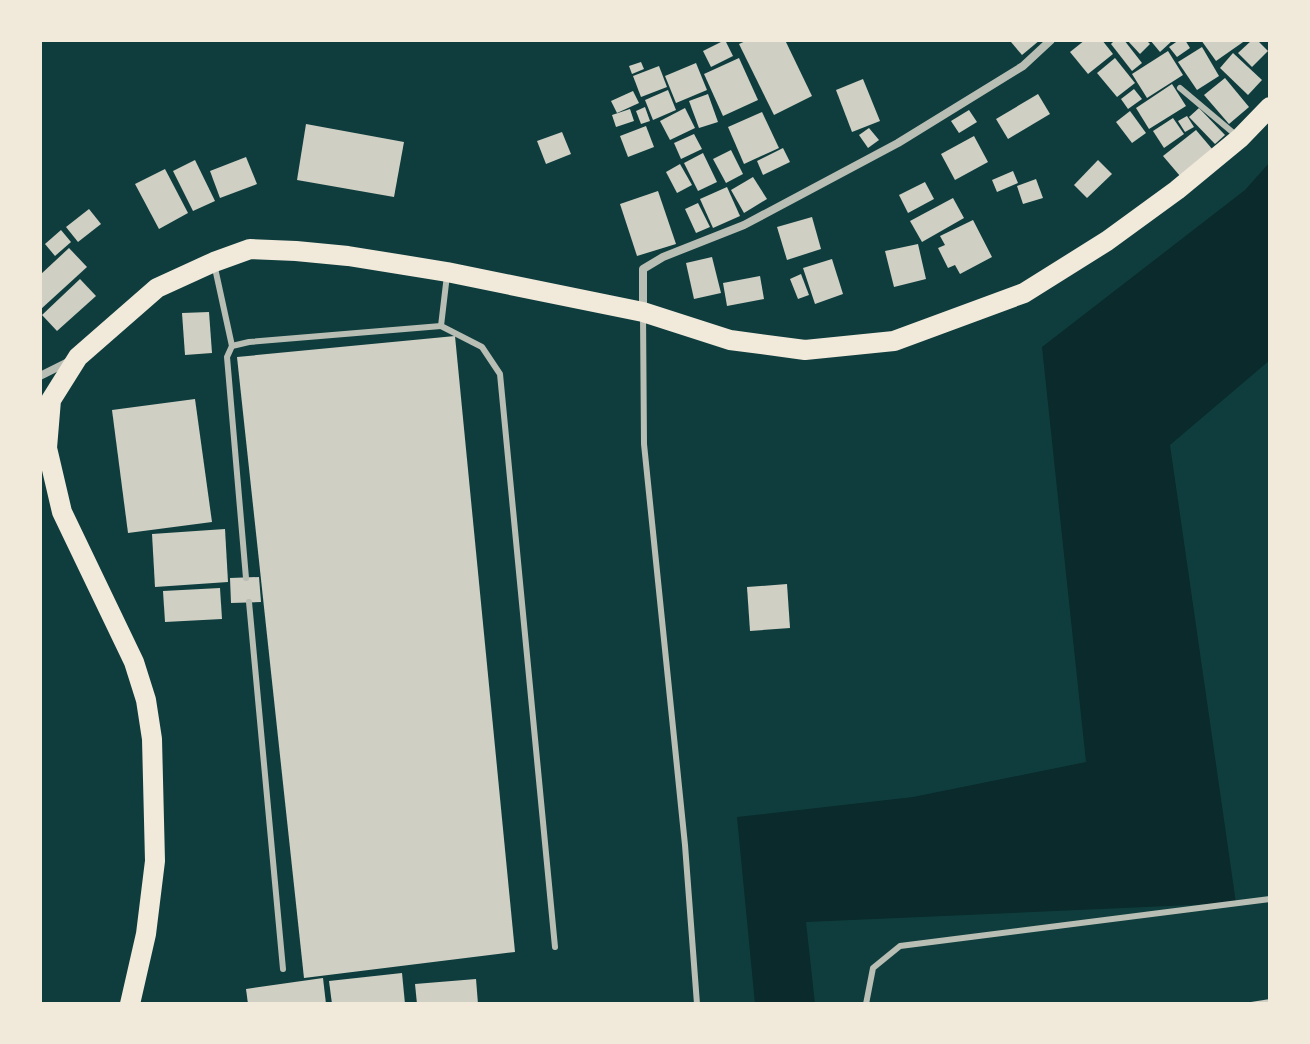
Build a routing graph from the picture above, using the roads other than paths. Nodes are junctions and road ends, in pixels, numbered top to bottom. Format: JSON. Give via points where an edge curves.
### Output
{"nodes":[{"id":1,"x":1051,"y":40,"type":"edge"},
{"id":2,"x":1180,"y":88,"type":"dead end"},
{"id":3,"x":1270,"y":107,"type":"edge"},
{"id":4,"x":1240,"y":138,"type":"junction"},
{"id":5,"x":214,"y":262,"type":"junction"},
{"id":6,"x":447,"y":272,"type":"junction"},
{"id":7,"x":643,"y":312,"type":"junction"},
{"id":8,"x":441,"y":326,"type":"junction"},
{"id":9,"x":232,"y":346,"type":"junction"},
{"id":10,"x":78,"y":357,"type":"junction"},
{"id":11,"x":40,"y":376,"type":"edge"},
{"id":12,"x":246,"y":578,"type":"dead end"},
{"id":13,"x":249,"y":602,"type":"dead end"},
{"id":14,"x":1270,"y":899,"type":"edge"},
{"id":15,"x":555,"y":947,"type":"dead end"},
{"id":16,"x":283,"y":969,"type":"dead end"},
{"id":17,"x":130,"y":1004,"type":"edge"},
{"id":18,"x":697,"y":1004,"type":"edge"},
{"id":19,"x":866,"y":1004,"type":"edge"}],
"edges":[{"from":1,"to":7,"type":"street","via":[[1023,66],[898,143],[744,225],[643,269]]},
{"from":2,"to":4,"type":"lane"},
{"from":3,"to":4,"type":"main road"},
{"from":4,"to":7,"type":"main road","via":[[1107,241],[1024,293],[894,341],[805,350],[730,340]]},
{"from":5,"to":6,"type":"main road","via":[[250,249],[348,256]]},
{"from":5,"to":9,"type":"lane"},
{"from":5,"to":10,"type":"main road","via":[[157,288]]},
{"from":6,"to":7,"type":"main road"},
{"from":6,"to":8,"type":"lane"},
{"from":7,"to":18,"type":"lane","via":[[644,444]]},
{"from":8,"to":9,"type":"lane"},
{"from":8,"to":15,"type":"lane","via":[[482,347],[500,374]]},
{"from":9,"to":12,"type":"lane","via":[[227,357]]},
{"from":10,"to":11,"type":"street"},
{"from":10,"to":17,"type":"main road","via":[[51,400],[47,448],[62,512],[134,662],[152,739],[155,861]]},
{"from":13,"to":16,"type":"lane"},
{"from":14,"to":19,"type":"lane","via":[[900,946],[873,968]]}]}
